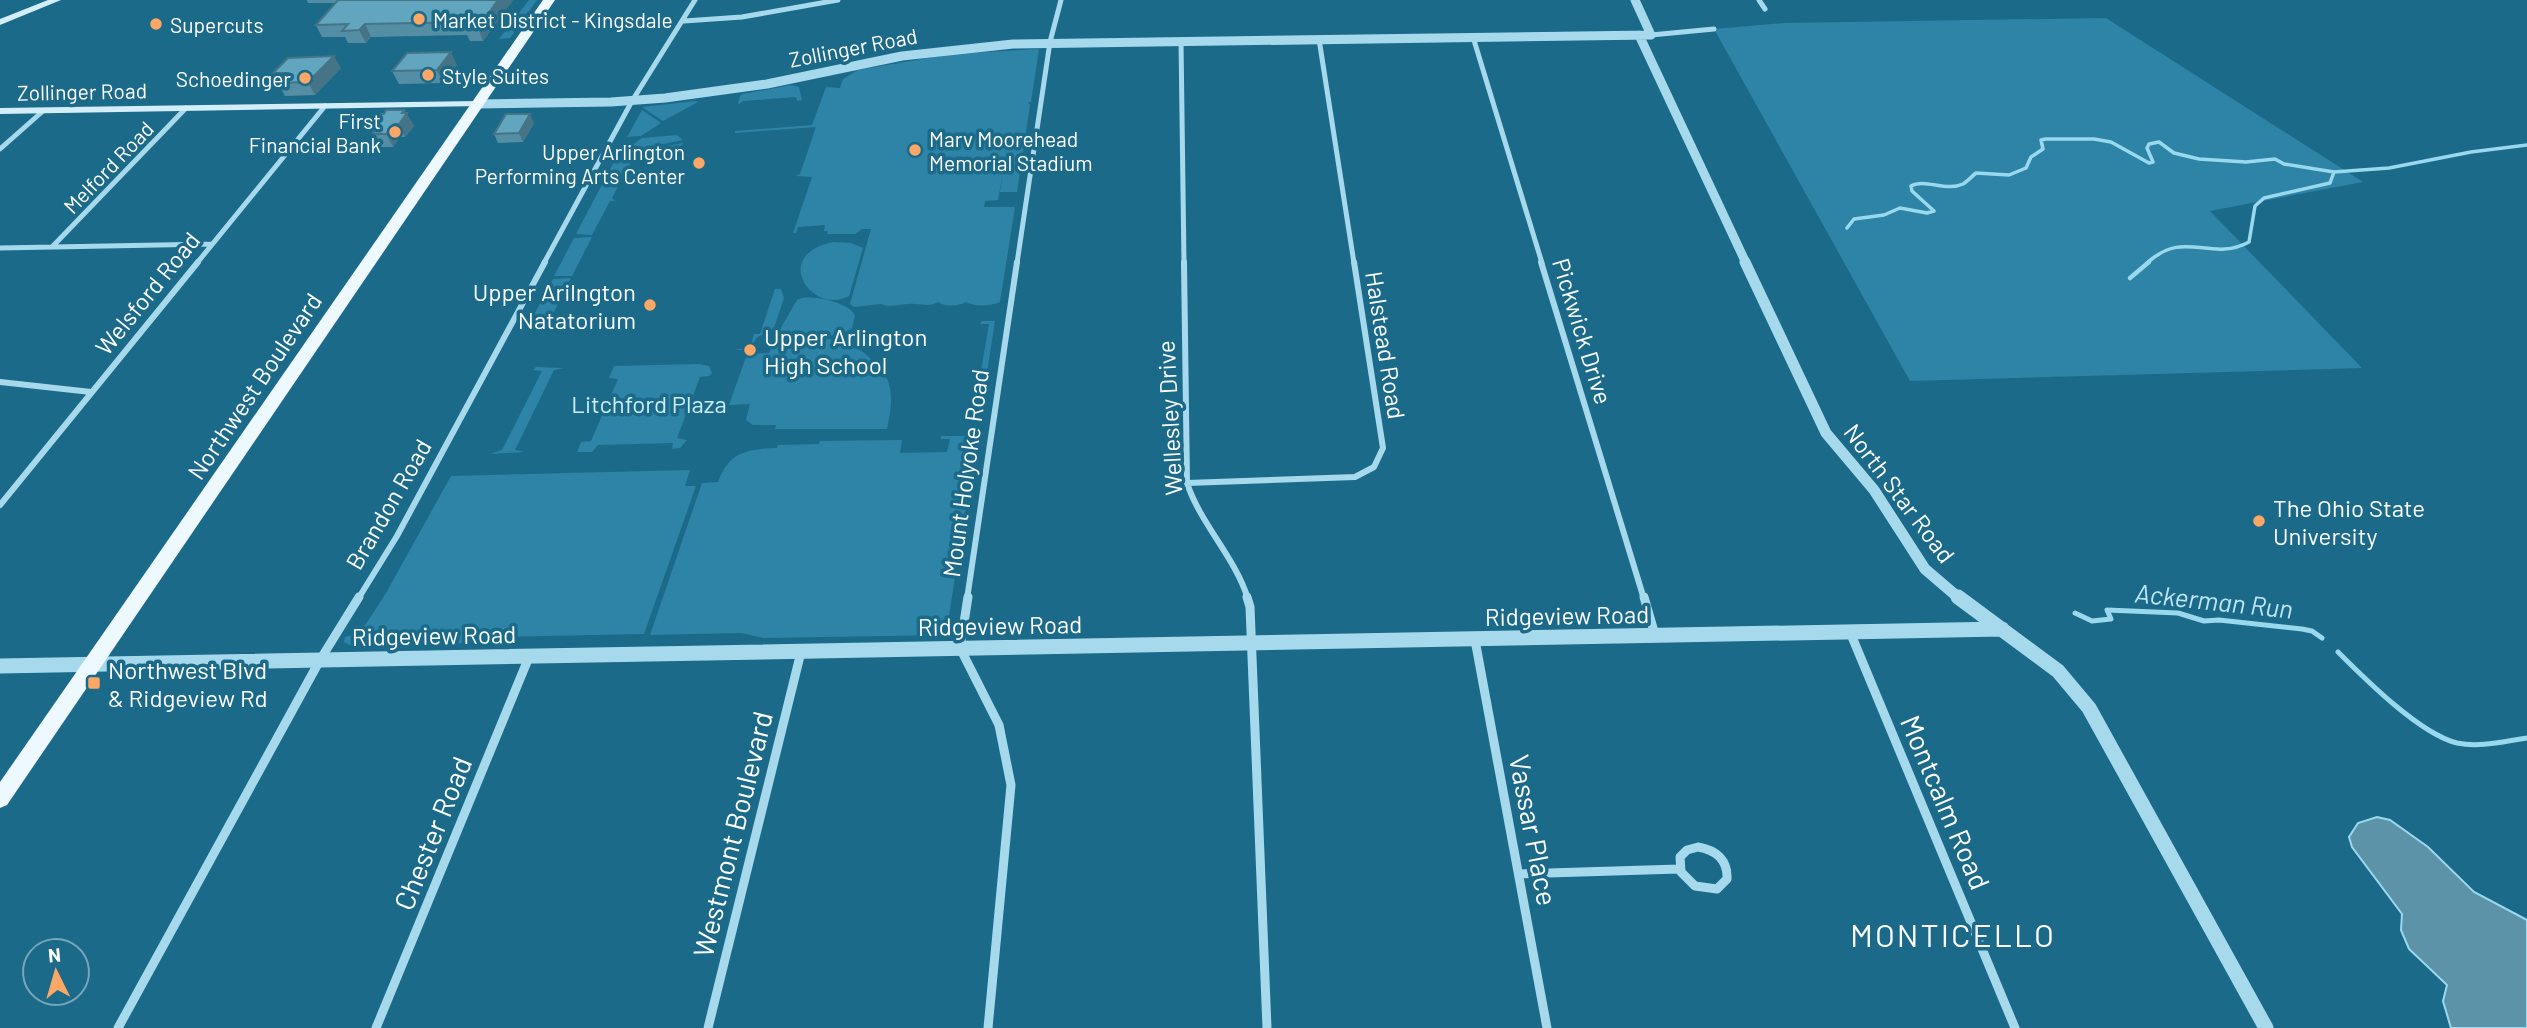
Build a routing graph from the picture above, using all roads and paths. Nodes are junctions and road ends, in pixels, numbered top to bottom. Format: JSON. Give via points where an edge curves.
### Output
{"nodes":[{"id":1,"x":56,"y":0,"type":"edge"},
{"id":2,"x":549,"y":0,"type":"edge"},
{"id":3,"x":695,"y":0,"type":"edge"},
{"id":4,"x":838,"y":0,"type":"edge"},
{"id":5,"x":1061,"y":0,"type":"edge"},
{"id":6,"x":1634,"y":0,"type":"edge"},
{"id":7,"x":1759,"y":0,"type":"edge"},
{"id":8,"x":828,"y":1,"type":"edge"},
{"id":9,"x":1765,"y":9,"type":"dead end"},
{"id":10,"x":684,"y":21,"type":"junction"},
{"id":11,"x":0,"y":22,"type":"edge"},
{"id":12,"x":1714,"y":29,"type":"dead end"},
{"id":13,"x":1645,"y":35,"type":"junction"},
{"id":14,"x":1473,"y":37,"type":"junction"},
{"id":15,"x":1320,"y":39,"type":"junction"},
{"id":16,"x":1181,"y":41,"type":"junction"},
{"id":17,"x":1050,"y":42,"type":"junction"},
{"id":18,"x":632,"y":101,"type":"junction"},
{"id":19,"x":478,"y":104,"type":"junction"},
{"id":20,"x":325,"y":106,"type":"junction"},
{"id":21,"x":186,"y":108,"type":"junction"},
{"id":22,"x":0,"y":111,"type":"edge"},
{"id":23,"x":43,"y":111,"type":"junction"},
{"id":24,"x":0,"y":149,"type":"edge"},
{"id":25,"x":212,"y":244,"type":"junction"},
{"id":26,"x":52,"y":247,"type":"junction"},
{"id":27,"x":0,"y":248,"type":"edge"},
{"id":28,"x":0,"y":382,"type":"edge"},
{"id":29,"x":91,"y":392,"type":"junction"},
{"id":30,"x":1187,"y":483,"type":"junction"},
{"id":31,"x":0,"y":505,"type":"edge"},
{"id":32,"x":2002,"y":629,"type":"junction"},
{"id":33,"x":1850,"y":632,"type":"junction"},
{"id":34,"x":1655,"y":636,"type":"junction"},
{"id":35,"x":1475,"y":640,"type":"junction"},
{"id":36,"x":1251,"y":643,"type":"junction"},
{"id":37,"x":960,"y":648,"type":"junction"},
{"id":38,"x":801,"y":652,"type":"junction"},
{"id":39,"x":530,"y":656,"type":"junction"},
{"id":40,"x":320,"y":660,"type":"junction"},
{"id":41,"x":92,"y":665,"type":"junction"},
{"id":42,"x":0,"y":666,"type":"edge"},
{"id":43,"x":0,"y":799,"type":"edge"},
{"id":44,"x":1679,"y":869,"type":"junction"},
{"id":45,"x":1519,"y":874,"type":"junction"},
{"id":46,"x":118,"y":1028,"type":"edge"},
{"id":47,"x":376,"y":1028,"type":"edge"},
{"id":48,"x":708,"y":1028,"type":"edge"},
{"id":49,"x":988,"y":1028,"type":"edge"},
{"id":50,"x":1267,"y":1028,"type":"edge"},
{"id":51,"x":1547,"y":1028,"type":"edge"},
{"id":52,"x":2015,"y":1028,"type":"edge"},
{"id":53,"x":2266,"y":1028,"type":"edge"}],
"edges":[{"from":1,"to":11,"type":"main road"},
{"from":2,"to":19,"type":"main road","name":"Northwest Boulevard"},
{"from":3,"to":10,"type":"street","name":"Brandon Road"},
{"from":4,"to":8,"type":"street"},
{"from":5,"to":17,"type":"street","name":"Mount Holyoke Road"},
{"from":6,"to":13,"type":"street","name":"North Star Road"},
{"from":7,"to":9,"type":"street"},
{"from":8,"to":10,"type":"street","via":[[742,18]]},
{"from":10,"to":18,"type":"street","name":"Brandon Road"},
{"from":12,"to":13,"type":"street","name":"Zollinger Road"},
{"from":13,"to":14,"type":"street","name":"Zollinger Road"},
{"from":13,"to":32,"type":"street","name":"North Star Road","via":[[1826,433],[1886,506],[1925,569]]},
{"from":14,"to":15,"type":"street","name":"Zollinger Road"},
{"from":14,"to":34,"type":"street","name":"Pickwick Drive"},
{"from":15,"to":16,"type":"street","name":"Zollinger Road"},
{"from":15,"to":30,"type":"street","name":"Halstead Road","via":[[1383,448],[1380,461],[1355,477]]},
{"from":16,"to":17,"type":"street","name":"Zollinger Road"},
{"from":16,"to":30,"type":"street","name":"Wellesley Drive"},
{"from":17,"to":18,"type":"street","name":"Zollinger Road","via":[[931,51],[767,84]]},
{"from":17,"to":37,"type":"street","name":"Mount Holyoke Road"},
{"from":18,"to":19,"type":"street","name":"Zollinger Road"},
{"from":18,"to":40,"type":"street","name":"Brandon Road","via":[[397,536]]},
{"from":19,"to":20,"type":"main road","name":"Zollinger Road"},
{"from":19,"to":41,"type":"main road","name":"Northwest Boulevard"},
{"from":20,"to":21,"type":"main road","name":"Zollinger Road"},
{"from":20,"to":25,"type":"street","name":"Welsford Road"},
{"from":21,"to":23,"type":"main road","name":"Zollinger Road"},
{"from":21,"to":26,"type":"street","name":"Melford Road"},
{"from":22,"to":23,"type":"main road","name":"Zollinger Road"},
{"from":23,"to":24,"type":"street"},
{"from":25,"to":26,"type":"street"},
{"from":25,"to":29,"type":"street","name":"Welsford Road"},
{"from":26,"to":27,"type":"street"},
{"from":28,"to":29,"type":"street"},
{"from":29,"to":31,"type":"street","name":"Welsford Road"},
{"from":30,"to":36,"type":"street","name":"Wellesley Drive","via":[[1194,507],[1245,587]]},
{"from":32,"to":33,"type":"street","name":"Ridgeview Road"},
{"from":32,"to":53,"type":"street","name":"North Star Road","via":[[2057,671],[2089,708]]},
{"from":33,"to":34,"type":"street","name":"Ridgeview Road"},
{"from":33,"to":52,"type":"street","name":"Montcalm Road"},
{"from":34,"to":35,"type":"street","name":"Ridgeview Road"},
{"from":35,"to":36,"type":"street","name":"Ridgeview Road"},
{"from":35,"to":45,"type":"street","name":"Vassar Place"},
{"from":36,"to":37,"type":"street","name":"Ridgeview Road"},
{"from":36,"to":50,"type":"street","name":"Wellesley Drive"},
{"from":37,"to":38,"type":"street","name":"Ridgeview Road"},
{"from":37,"to":49,"type":"street","via":[[999,725],[1011,785]]},
{"from":38,"to":39,"type":"street","name":"Ridgeview Road"},
{"from":38,"to":48,"type":"street","name":"Westmont Boulevard"},
{"from":39,"to":40,"type":"street","name":"Ridgeview Road"},
{"from":39,"to":47,"type":"street","name":"Chester Road"},
{"from":40,"to":41,"type":"street","name":"Ridgeview Road"},
{"from":40,"to":46,"type":"street","name":"Brandon Road"},
{"from":41,"to":42,"type":"street","name":"Ridgeview Road"},
{"from":41,"to":43,"type":"main road","name":"Northwest Boulevard"},
{"from":44,"to":44,"type":"street","via":[[1685,851],[1706,848],[1726,864],[1727,879],[1717,888],[1701,889],[1686,881]]},
{"from":44,"to":45,"type":"street"},
{"from":45,"to":51,"type":"street","name":"Vassar Place"}]}
